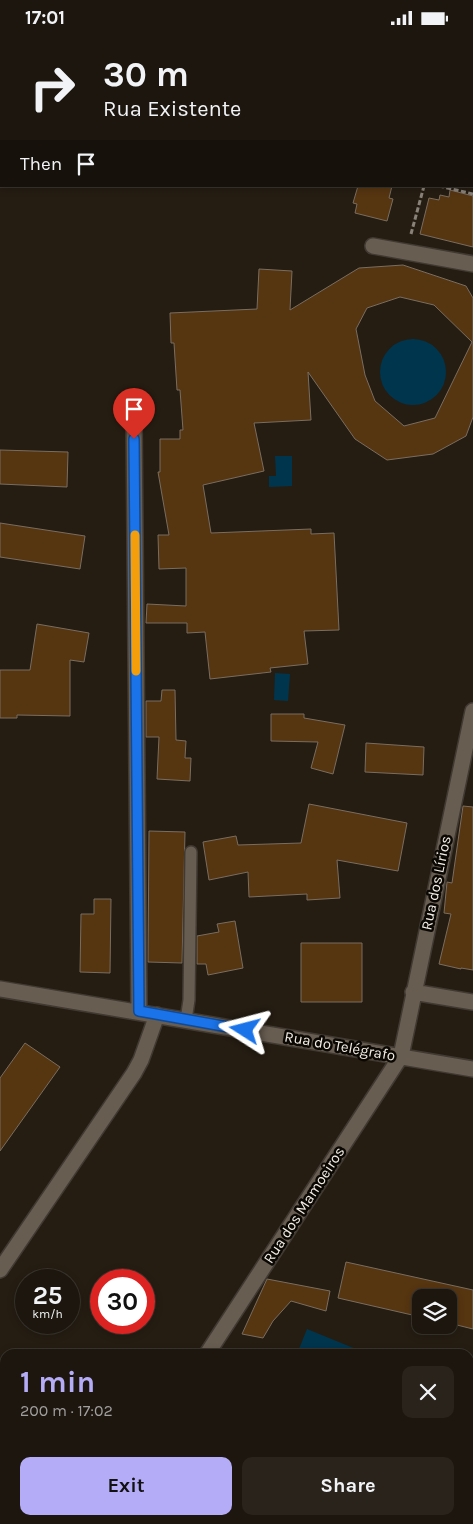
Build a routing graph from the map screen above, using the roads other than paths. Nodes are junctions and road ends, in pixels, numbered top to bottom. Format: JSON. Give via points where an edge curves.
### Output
{"nodes":[{"id":1,"x":373,"y":246,"type":"dead end"},
{"id":2,"x":473,"y":264,"type":"edge"},
{"id":3,"x":134,"y":419,"type":"dead end"},
{"id":4,"x":473,"y":711,"type":"edge"},
{"id":5,"x":192,"y":852,"type":"dead end"},
{"id":6,"x":0,"y":989,"type":"edge"},
{"id":7,"x":414,"y":991,"type":"junction"},
{"id":8,"x":473,"y":1002,"type":"edge"},
{"id":9,"x":139,"y":1011,"type":"junction"},
{"id":10,"x":157,"y":1015,"type":"junction"},
{"id":11,"x":186,"y":1020,"type":"junction"},
{"id":12,"x":401,"y":1056,"type":"junction"},
{"id":13,"x":473,"y":1069,"type":"edge"},
{"id":14,"x":0,"y":1270,"type":"edge"},
{"id":15,"x":210,"y":1349,"type":"edge"}],
"edges":[{"from":1,"to":2,"type":"street"},
{"from":3,"to":9,"type":"street"},
{"from":4,"to":7,"type":"street","name":"Rua dos Lírios"},
{"from":5,"to":11,"type":"lane"},
{"from":6,"to":9,"type":"street","name":"Rua do Telégrafo"},
{"from":7,"to":8,"type":"street"},
{"from":7,"to":12,"type":"street","name":"Rua dos Lírios"},
{"from":9,"to":10,"type":"street","name":"Rua do Telégrafo"},
{"from":10,"to":11,"type":"street","name":"Rua do Telégrafo"},
{"from":10,"to":14,"type":"street","via":[[134,1073]]},
{"from":11,"to":12,"type":"street","name":"Rua do Telégrafo"},
{"from":12,"to":13,"type":"street","name":"Rua do Telégrafo"},
{"from":12,"to":15,"type":"street","name":"Rua dos Mamoeiros"}]}
